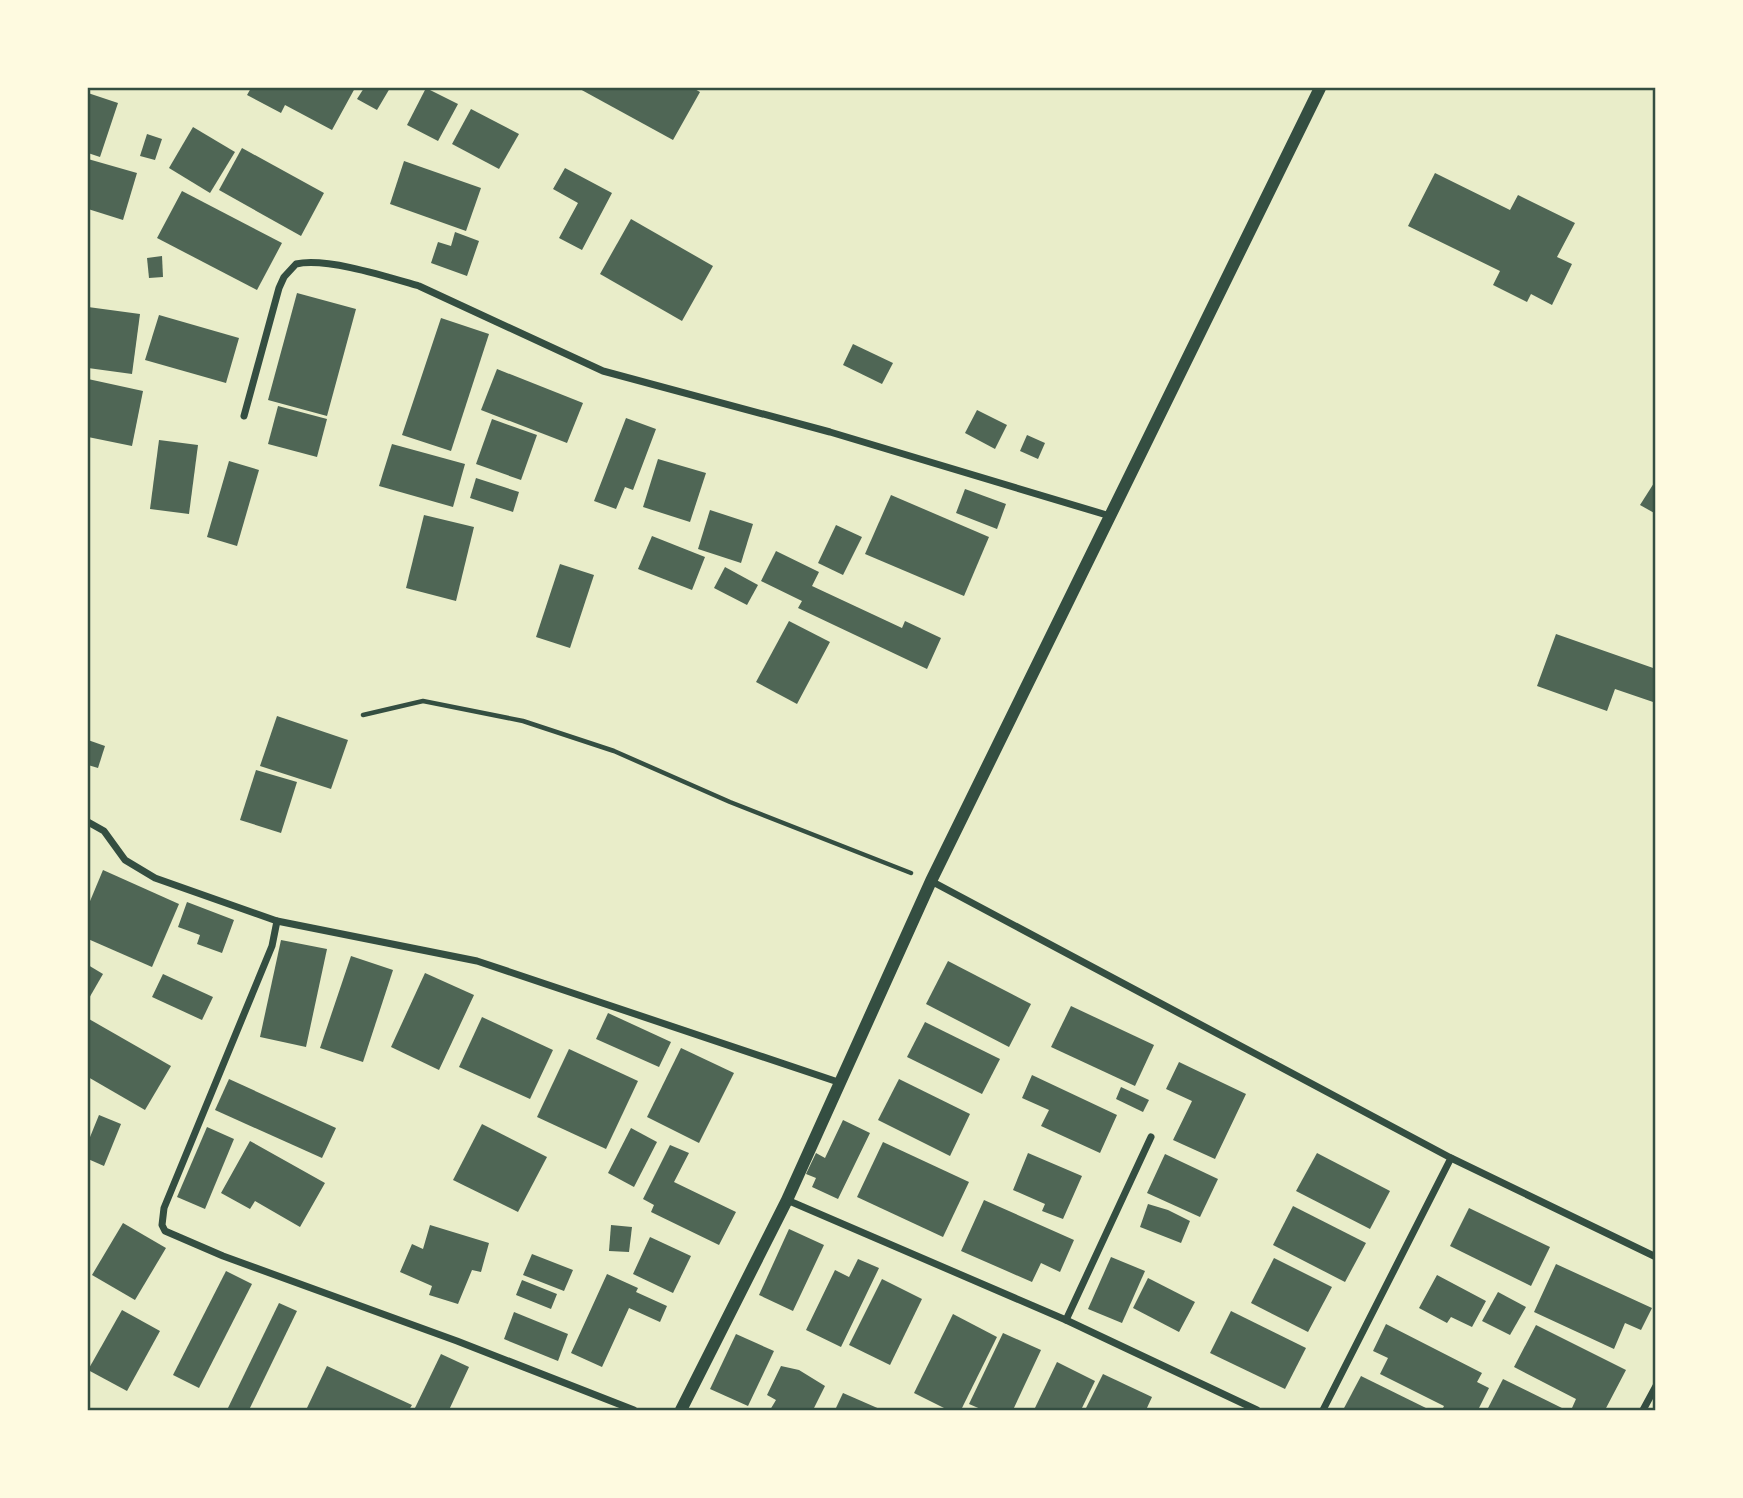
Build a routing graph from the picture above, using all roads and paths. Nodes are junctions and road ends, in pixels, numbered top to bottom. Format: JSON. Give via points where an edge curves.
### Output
{"nodes":[{"id":1,"x":1320,"y":88,"type":"edge"},
{"id":2,"x":244,"y":416,"type":"dead end"},
{"id":3,"x":1110,"y":516,"type":"junction"},
{"id":4,"x":363,"y":715,"type":"dead end"},
{"id":5,"x":88,"y":822,"type":"edge"},
{"id":6,"x":931,"y":881,"type":"junction"},
{"id":7,"x":277,"y":921,"type":"junction"},
{"id":8,"x":841,"y":1083,"type":"junction"},
{"id":9,"x":1151,"y":1137,"type":"dead end"},
{"id":10,"x":1451,"y":1158,"type":"junction"},
{"id":11,"x":787,"y":1200,"type":"junction"},
{"id":12,"x":1656,"y":1257,"type":"edge"},
{"id":13,"x":1066,"y":1320,"type":"junction"},
{"id":14,"x":1656,"y":1386,"type":"edge"},
{"id":15,"x":634,"y":1410,"type":"edge"},
{"id":16,"x":681,"y":1410,"type":"edge"},
{"id":17,"x":1257,"y":1410,"type":"edge"},
{"id":18,"x":1323,"y":1410,"type":"edge"},
{"id":19,"x":1643,"y":1410,"type":"edge"}],
"edges":[{"from":1,"to":3,"type":"street"},
{"from":2,"to":3,"type":"street","via":[[284,276],[296,264],[317,262],[419,286],[603,371],[830,432]]},
{"from":3,"to":6,"type":"street"},
{"from":4,"to":6,"type":"path","via":[[423,701],[523,722],[614,751]]},
{"from":5,"to":7,"type":"street","via":[[104,831],[125,859],[155,878]]},
{"from":6,"to":8,"type":"street"},
{"from":6,"to":10,"type":"street"},
{"from":7,"to":8,"type":"street","via":[[477,961]]},
{"from":7,"to":15,"type":"street","via":[[272,946],[164,1208],[166,1231]]},
{"from":8,"to":11,"type":"street"},
{"from":9,"to":13,"type":"street"},
{"from":10,"to":12,"type":"street"},
{"from":10,"to":18,"type":"street"},
{"from":11,"to":13,"type":"street"},
{"from":11,"to":16,"type":"street"},
{"from":13,"to":17,"type":"street"},
{"from":14,"to":19,"type":"street"}]}
